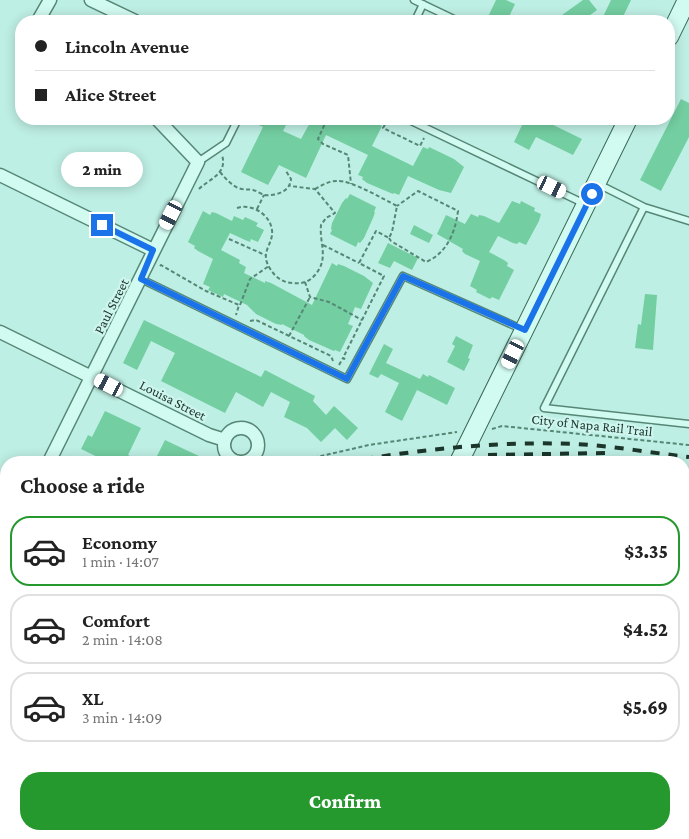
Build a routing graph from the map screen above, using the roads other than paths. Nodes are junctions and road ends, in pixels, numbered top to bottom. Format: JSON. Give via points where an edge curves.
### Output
{"nodes":[{"id":1,"x":50,"y":0,"type":"edge"},
{"id":2,"x":91,"y":0,"type":"edge"},
{"id":3,"x":414,"y":0,"type":"edge"},
{"id":4,"x":422,"y":4,"type":"junction"},
{"id":5,"x":686,"y":8,"type":"edge"},
{"id":6,"x":41,"y":15,"type":"edge"},
{"id":7,"x":122,"y":15,"type":"edge"},
{"id":8,"x":418,"y":15,"type":"edge"},
{"id":9,"x":445,"y":15,"type":"edge"},
{"id":10,"x":675,"y":27,"type":"edge"},
{"id":11,"x":163,"y":125,"type":"edge"},
{"id":12,"x":235,"y":125,"type":"edge"},
{"id":13,"x":420,"y":125,"type":"edge"},
{"id":14,"x":625,"y":125,"type":"edge"},
{"id":15,"x":198,"y":162,"type":"junction"},
{"id":16,"x":0,"y":175,"type":"edge"},
{"id":17,"x":597,"y":184,"type":"junction"},
{"id":18,"x":586,"y":204,"type":"junction"},
{"id":19,"x":644,"y":207,"type":"junction"},
{"id":20,"x":689,"y":221,"type":"edge"},
{"id":21,"x":153,"y":250,"type":"junction"},
{"id":22,"x":146,"y":282,"type":"junction"},
{"id":23,"x":525,"y":330,"type":"junction"},
{"id":24,"x":0,"y":332,"type":"edge"},
{"id":25,"x":92,"y":376,"type":"junction"},
{"id":26,"x":689,"y":424,"type":"edge"},
{"id":27,"x":225,"y":440,"type":"dead end"},
{"id":28,"x":52,"y":456,"type":"edge"},
{"id":29,"x":462,"y":456,"type":"edge"}],
"edges":[{"from":1,"to":6,"type":"street"},
{"from":2,"to":7,"type":"street"},
{"from":3,"to":4,"type":"lane"},
{"from":4,"to":8,"type":"lane"},
{"from":4,"to":9,"type":"lane"},
{"from":5,"to":10,"type":"main road"},
{"from":11,"to":15,"type":"street"},
{"from":12,"to":15,"type":"lane","via":[[226,143]]},
{"from":13,"to":18,"type":"lane"},
{"from":14,"to":17,"type":"main road"},
{"from":15,"to":21,"type":"street","name":"Paul Street"},
{"from":16,"to":21,"type":"street"},
{"from":17,"to":18,"type":"main road"},
{"from":17,"to":19,"type":"lane"},
{"from":18,"to":23,"type":"main road"},
{"from":19,"to":20,"type":"lane"},
{"from":19,"to":26,"type":"lane","via":[[544,408]]},
{"from":21,"to":22,"type":"street","name":"Paul Street"},
{"from":22,"to":23,"type":"lane","via":[[347,379],[403,276]]},
{"from":22,"to":25,"type":"street","name":"Paul Street"},
{"from":23,"to":29,"type":"main road"},
{"from":24,"to":25,"type":"street","name":"Louisa Street"},
{"from":25,"to":27,"type":"street","name":"Louisa Street"},
{"from":25,"to":28,"type":"street","name":"Paul Street"}]}
